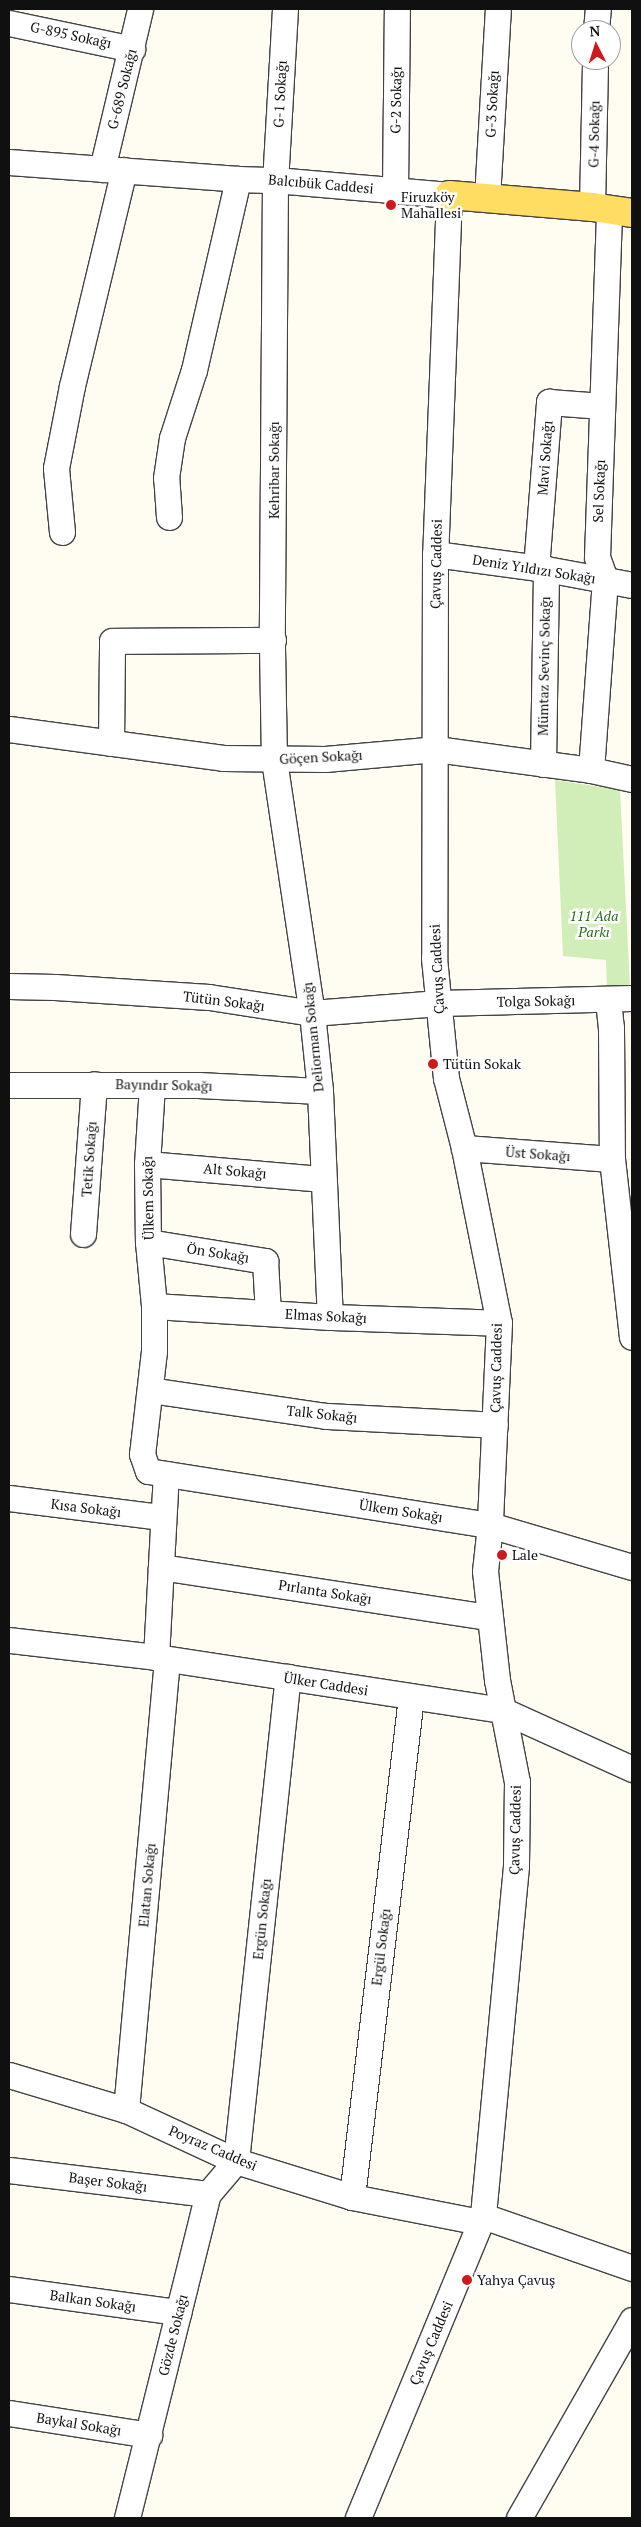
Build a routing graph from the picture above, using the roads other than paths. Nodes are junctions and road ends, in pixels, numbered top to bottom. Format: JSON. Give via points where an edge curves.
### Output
{"nodes":[{"id":1,"x":140,"y":9,"type":"edge"},
{"id":2,"x":285,"y":9,"type":"edge"},
{"id":3,"x":397,"y":9,"type":"edge"},
{"id":4,"x":498,"y":9,"type":"edge"},
{"id":5,"x":42,"y":18,"type":"edge"},
{"id":6,"x":9,"y":23,"type":"edge"},
{"id":7,"x":132,"y":49,"type":"junction"},
{"id":8,"x":596,"y":70,"type":"edge"},
{"id":9,"x":9,"y":162,"type":"edge"},
{"id":10,"x":113,"y":169,"type":"junction"},
{"id":11,"x":238,"y":180,"type":"junction"},
{"id":12,"x":275,"y":180,"type":"junction"},
{"id":13,"x":395,"y":191,"type":"junction"},
{"id":14,"x":449,"y":195,"type":"junction"},
{"id":15,"x":487,"y":198,"type":"junction"},
{"id":16,"x":611,"y":210,"type":"edge"},
{"id":17,"x":602,"y":406,"type":"junction"},
{"id":18,"x":169,"y":517,"type":"dead end"},
{"id":19,"x":62,"y":532,"type":"dead end"},
{"id":20,"x":435,"y":554,"type":"junction"},
{"id":21,"x":541,"y":568,"type":"junction"},
{"id":22,"x":605,"y":579,"type":"junction"},
{"id":23,"x":632,"y":585,"type":"edge"},
{"id":24,"x":272,"y":640,"type":"junction"},
{"id":25,"x":9,"y":729,"type":"edge"},
{"id":26,"x":111,"y":743,"type":"junction"},
{"id":27,"x":436,"y":749,"type":"junction"},
{"id":28,"x":274,"y":760,"type":"junction"},
{"id":29,"x":543,"y":764,"type":"junction"},
{"id":30,"x":591,"y":770,"type":"junction"},
{"id":31,"x":632,"y":779,"type":"edge"},
{"id":32,"x":9,"y":986,"type":"edge"},
{"id":33,"x":632,"y":998,"type":"edge"},
{"id":34,"x":608,"y":1000,"type":"junction"},
{"id":35,"x":439,"y":1003,"type":"junction"},
{"id":36,"x":312,"y":1013,"type":"junction"},
{"id":37,"x":94,"y":1084,"type":"junction"},
{"id":38,"x":9,"y":1085,"type":"edge"},
{"id":39,"x":152,"y":1085,"type":"junction"},
{"id":40,"x":320,"y":1091,"type":"junction"},
{"id":41,"x":464,"y":1148,"type":"junction"},
{"id":42,"x":612,"y":1159,"type":"junction"},
{"id":43,"x":147,"y":1164,"type":"junction"},
{"id":44,"x":323,"y":1179,"type":"junction"},
{"id":45,"x":83,"y":1234,"type":"dead end"},
{"id":46,"x":148,"y":1242,"type":"junction"},
{"id":47,"x":154,"y":1306,"type":"junction"},
{"id":48,"x":268,"y":1313,"type":"junction"},
{"id":49,"x":330,"y":1317,"type":"junction"},
{"id":50,"x":499,"y":1323,"type":"junction"},
{"id":51,"x":632,"y":1337,"type":"edge"},
{"id":52,"x":150,"y":1390,"type":"junction"},
{"id":53,"x":495,"y":1425,"type":"junction"},
{"id":54,"x":166,"y":1474,"type":"junction"},
{"id":55,"x":9,"y":1498,"type":"edge"},
{"id":56,"x":162,"y":1517,"type":"junction"},
{"id":57,"x":490,"y":1525,"type":"junction"},
{"id":58,"x":161,"y":1567,"type":"junction"},
{"id":59,"x":632,"y":1567,"type":"edge"},
{"id":60,"x":489,"y":1617,"type":"junction"},
{"id":61,"x":9,"y":1640,"type":"edge"},
{"id":62,"x":162,"y":1659,"type":"junction"},
{"id":63,"x":288,"y":1677,"type":"junction"},
{"id":64,"x":411,"y":1697,"type":"junction"},
{"id":65,"x":502,"y":1710,"type":"junction"},
{"id":66,"x":632,"y":1769,"type":"edge"},
{"id":67,"x":9,"y":2075,"type":"edge"},
{"id":68,"x":126,"y":2110,"type":"junction"},
{"id":69,"x":236,"y":2161,"type":"junction"},
{"id":70,"x":9,"y":2170,"type":"edge"},
{"id":71,"x":208,"y":2194,"type":"junction"},
{"id":72,"x":352,"y":2197,"type":"junction"},
{"id":73,"x":481,"y":2219,"type":"junction"},
{"id":74,"x":632,"y":2268,"type":"edge"},
{"id":75,"x":9,"y":2290,"type":"edge"},
{"id":76,"x":178,"y":2312,"type":"junction"},
{"id":77,"x":632,"y":2320,"type":"edge"},
{"id":78,"x":9,"y":2413,"type":"edge"},
{"id":79,"x":149,"y":2435,"type":"junction"},
{"id":80,"x":127,"y":2518,"type":"edge"},
{"id":81,"x":358,"y":2518,"type":"edge"},
{"id":82,"x":519,"y":2518,"type":"edge"}],
"edges":[{"from":1,"to":7,"type":"street","name":"G-689 Sokağı"},
{"from":2,"to":12,"type":"street","name":"G-1 Sokağı"},
{"from":3,"to":13,"type":"street","name":"G-2 Sokağı"},
{"from":4,"to":15,"type":"street","name":"G-3 Sokağı"},
{"from":5,"to":6,"type":"street","name":"G-895 Sokağı"},
{"from":5,"to":7,"type":"street","name":"G-895 Sokağı"},
{"from":7,"to":10,"type":"street","name":"G-689 Sokağı"},
{"from":8,"to":16,"type":"street","name":"G-4 Sokağı"},
{"from":9,"to":10,"type":"street","name":"Balcıbük Caddesi"},
{"from":10,"to":11,"type":"street","name":"Balcıbük Caddesi"},
{"from":10,"to":19,"type":"street","name":"G-689 Sokağı","via":[[56,468]]},
{"from":11,"to":12,"type":"street","name":"Balcıbük Caddesi"},
{"from":11,"to":18,"type":"street","via":[[194,370],[172,438],[166,478]]},
{"from":12,"to":13,"type":"street","name":"Balcıbük Caddesi"},
{"from":12,"to":24,"type":"street","name":"Kehribar Sokağı"},
{"from":13,"to":14,"type":"street","name":"Balcıbük Caddesi"},
{"from":14,"to":15,"type":"main road","name":"Balcıbük Caddesi"},
{"from":14,"to":20,"type":"street","name":"Çavuş Caddesi"},
{"from":15,"to":16,"type":"main road","name":"Balcıbük Caddesi"},
{"from":16,"to":17,"type":"street","name":"Sel Sokağı"},
{"from":17,"to":21,"type":"street","name":"Mavi Sokağı","via":[[549,402]]},
{"from":17,"to":22,"type":"street","name":"Sel Sokağı","via":[[597,557]]},
{"from":20,"to":21,"type":"street","name":"Deniz Yıldızı Sokağı"},
{"from":20,"to":27,"type":"street","name":"Çavuş Caddesi"},
{"from":21,"to":22,"type":"street","name":"Deniz Yıldızı Sokağı"},
{"from":21,"to":29,"type":"street","name":"Mümtaz Sevinç Sokağı"},
{"from":22,"to":23,"type":"street","name":"Deniz Yıldızı Sokağı"},
{"from":22,"to":30,"type":"street","name":"Sel Sokağı"},
{"from":24,"to":26,"type":"street","via":[[112,642]]},
{"from":24,"to":28,"type":"street","name":"Kehribar Sokağı"},
{"from":25,"to":26,"type":"street","name":"Göçen Sokağı"},
{"from":26,"to":28,"type":"street","name":"Göçen Sokağı","via":[[223,758]]},
{"from":27,"to":28,"type":"street","name":"Göçen Sokağı"},
{"from":27,"to":29,"type":"street","name":"Göçen Sokağı"},
{"from":27,"to":35,"type":"street","name":"Çavuş Caddesi","via":[[434,958]]},
{"from":28,"to":36,"type":"street","name":"Deliorman Sokağı"},
{"from":29,"to":30,"type":"street","name":"Göçen Sokağı"},
{"from":30,"to":31,"type":"street","name":"Göçen Sokağı"},
{"from":32,"to":36,"type":"street","name":"Tütün Sokağı","via":[[209,997]]},
{"from":33,"to":34,"type":"street","name":"Tolga Sokağı"},
{"from":34,"to":35,"type":"street","name":"Tolga Sokağı"},
{"from":34,"to":42,"type":"street"},
{"from":35,"to":36,"type":"street","name":"Tütün Sokağı"},
{"from":35,"to":41,"type":"street","name":"Çavuş Caddesi","via":[[446,1078]]},
{"from":36,"to":40,"type":"street","name":"Deliorman Sokağı"},
{"from":37,"to":38,"type":"street","name":"Bayındır Sokağı"},
{"from":37,"to":39,"type":"street","name":"Bayındır Sokağı"},
{"from":37,"to":45,"type":"street","name":"Tetik Sokağı"},
{"from":39,"to":40,"type":"street","name":"Bayındır Sokağı"},
{"from":39,"to":43,"type":"street","name":"Ülkem Sokağı"},
{"from":40,"to":44,"type":"street","name":"Deliorman Sokağı"},
{"from":41,"to":42,"type":"street","name":"Üst Sokağı"},
{"from":41,"to":50,"type":"street","name":"Çavuş Caddesi"},
{"from":42,"to":51,"type":"street"},
{"from":43,"to":44,"type":"street","name":"Alt Sokağı"},
{"from":43,"to":46,"type":"street","name":"Ülkem Sokağı"},
{"from":44,"to":49,"type":"street","name":"Deliorman Sokağı"},
{"from":46,"to":47,"type":"street","name":"Ülkem Sokağı"},
{"from":46,"to":48,"type":"street","name":"Ön Sokağı","via":[[265,1261]]},
{"from":47,"to":48,"type":"street","name":"Elmas Sokağı"},
{"from":47,"to":52,"type":"street","name":"Ülkem Sokağı"},
{"from":48,"to":49,"type":"street","name":"Elmas Sokağı"},
{"from":49,"to":50,"type":"street","name":"Elmas Sokağı"},
{"from":50,"to":53,"type":"street","name":"Çavuş Caddesi"},
{"from":52,"to":53,"type":"street","name":"Talk Sokağı","via":[[326,1416]]},
{"from":52,"to":54,"type":"street","name":"Ülkem Sokağı","via":[[142,1454],[148,1471]]},
{"from":53,"to":57,"type":"street","name":"Çavuş Caddesi"},
{"from":54,"to":56,"type":"street"},
{"from":54,"to":57,"type":"street","name":"Ülkem Sokağı"},
{"from":55,"to":56,"type":"street","name":"Kısa Sokağı"},
{"from":56,"to":58,"type":"street"},
{"from":57,"to":59,"type":"street","name":"Ülkem Sokağı"},
{"from":57,"to":60,"type":"street","name":"Çavuş Caddesi","via":[[485,1571]]},
{"from":58,"to":60,"type":"street","name":"Pırlanta Sokağı"},
{"from":58,"to":62,"type":"street"},
{"from":60,"to":65,"type":"street","name":"Çavuş Caddesi"},
{"from":61,"to":62,"type":"street","name":"Ülker Caddesi"},
{"from":62,"to":63,"type":"street","name":"Ülker Caddesi"},
{"from":62,"to":68,"type":"street","name":"Elatan Sokağı"},
{"from":63,"to":64,"type":"street","name":"Ülker Caddesi"},
{"from":63,"to":69,"type":"street","name":"Ergün Sokağı"},
{"from":64,"to":65,"type":"street","name":"Ülker Caddesi"},
{"from":64,"to":72,"type":"street","name":"Ergül Sokağı"},
{"from":65,"to":66,"type":"street","name":"Ülker Caddesi"},
{"from":65,"to":73,"type":"street","name":"Çavuş Caddesi","via":[[516,1782],[516,1866]]},
{"from":67,"to":68,"type":"street","name":"Poyraz Caddesi"},
{"from":68,"to":69,"type":"street","name":"Poyraz Caddesi"},
{"from":69,"to":71,"type":"street","name":"Gözde Sokağı"},
{"from":69,"to":72,"type":"street","name":"Poyraz Caddesi"},
{"from":70,"to":71,"type":"street","name":"Başer Sokağı"},
{"from":71,"to":76,"type":"street","name":"Gözde Sokağı"},
{"from":72,"to":73,"type":"street","name":"Poyraz Caddesi"},
{"from":73,"to":74,"type":"street","name":"Poyraz Caddesi"},
{"from":73,"to":81,"type":"street","name":"Çavuş Caddesi"},
{"from":75,"to":76,"type":"street","name":"Balkan Sokağı"},
{"from":76,"to":79,"type":"street","name":"Gözde Sokağı"},
{"from":77,"to":82,"type":"street"},
{"from":78,"to":79,"type":"street","name":"Baykal Sokağı"},
{"from":79,"to":80,"type":"street","name":"Gözde Sokağı"}]}
